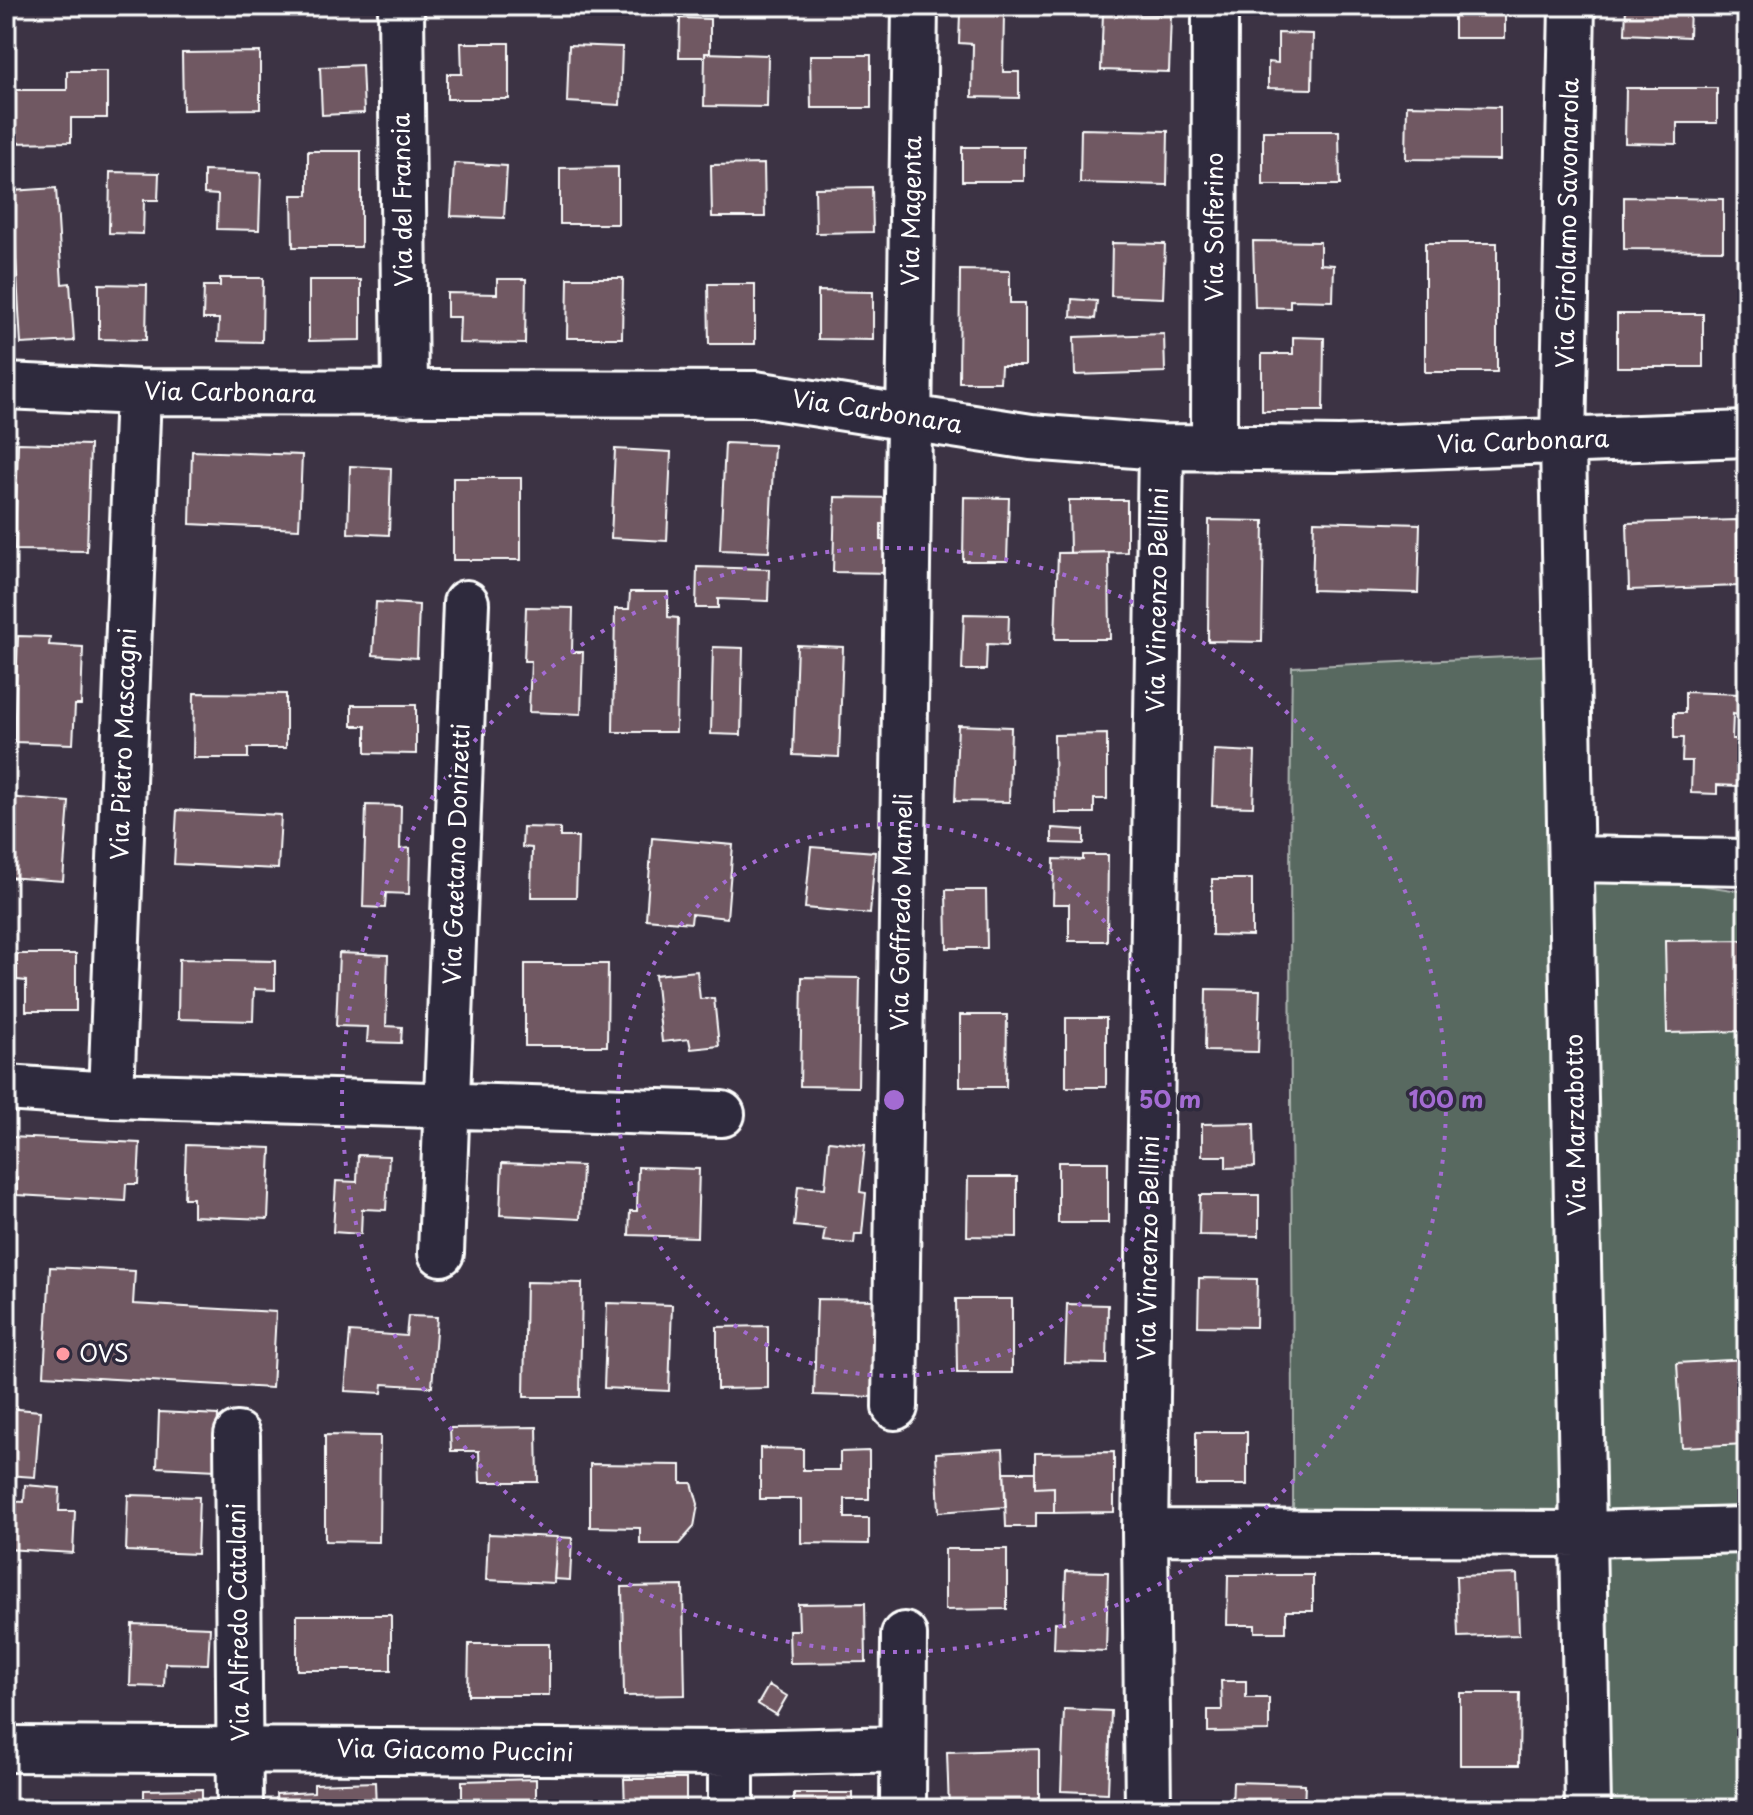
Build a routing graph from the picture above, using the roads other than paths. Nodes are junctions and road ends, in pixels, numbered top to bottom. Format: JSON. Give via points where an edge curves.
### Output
{"nodes":[{"id":1,"x":401,"y":6,"type":"edge"},
{"id":2,"x":915,"y":6,"type":"edge"},
{"id":3,"x":1215,"y":6,"type":"edge"},
{"id":4,"x":1572,"y":6,"type":"edge"},
{"id":5,"x":6,"y":386,"type":"edge"},
{"id":6,"x":138,"y":392,"type":"junction"},
{"id":7,"x":405,"y":394,"type":"junction"},
{"id":8,"x":909,"y":416,"type":"junction"},
{"id":9,"x":1747,"y":434,"type":"edge"},
{"id":10,"x":1563,"y":441,"type":"junction"},
{"id":11,"x":1161,"y":447,"type":"junction"},
{"id":12,"x":1214,"y":448,"type":"junction"},
{"id":13,"x":466,"y":603,"type":"dead end"},
{"id":14,"x":1571,"y":859,"type":"junction"},
{"id":15,"x":1747,"y":862,"type":"edge"},
{"id":16,"x":6,"y":1088,"type":"edge"},
{"id":17,"x":111,"y":1095,"type":"junction"},
{"id":18,"x":447,"y":1105,"type":"junction"},
{"id":19,"x":722,"y":1114,"type":"dead end"},
{"id":20,"x":441,"y":1253,"type":"dead end"},
{"id":21,"x":895,"y":1407,"type":"dead end"},
{"id":22,"x":237,"y":1435,"type":"dead end"},
{"id":23,"x":1747,"y":1530,"type":"edge"},
{"id":24,"x":1145,"y":1532,"type":"junction"},
{"id":25,"x":1583,"y":1534,"type":"junction"},
{"id":26,"x":904,"y":1635,"type":"dead end"},
{"id":27,"x":6,"y":1749,"type":"edge"},
{"id":28,"x":241,"y":1749,"type":"junction"},
{"id":29,"x":903,"y":1749,"type":"junction"},
{"id":30,"x":731,"y":1753,"type":"junction"},
{"id":31,"x":240,"y":1809,"type":"edge"},
{"id":32,"x":731,"y":1809,"type":"edge"},
{"id":33,"x":903,"y":1809,"type":"edge"},
{"id":34,"x":1148,"y":1809,"type":"edge"},
{"id":35,"x":1588,"y":1809,"type":"edge"}],
"edges":[{"from":1,"to":7,"type":"street","name":"Via del Francia"},
{"from":2,"to":8,"type":"street","name":"Via Magenta"},
{"from":3,"to":12,"type":"street","name":"Via Solferino"},
{"from":4,"to":10,"type":"street","name":"Via Girolamo Savonarola"},
{"from":5,"to":6,"type":"street","name":"Via Carbonara"},
{"from":6,"to":7,"type":"street","name":"Via Carbonara"},
{"from":6,"to":17,"type":"street","name":"Via Pietro Mascagni"},
{"from":7,"to":8,"type":"street","name":"Via Carbonara","via":[[755,394]]},
{"from":8,"to":11,"type":"street","name":"Via Carbonara","via":[[1031,437]]},
{"from":8,"to":21,"type":"street","name":"Via Goffredo Mameli"},
{"from":9,"to":10,"type":"street","name":"Via Carbonara"},
{"from":10,"to":12,"type":"street","name":"Via Carbonara"},
{"from":10,"to":14,"type":"street","name":"Via Marzabotto"},
{"from":11,"to":12,"type":"street","name":"Via Carbonara"},
{"from":11,"to":24,"type":"street","name":"Via Vincenzo Bellini"},
{"from":13,"to":18,"type":"street","name":"Via Gaetano Donizetti"},
{"from":14,"to":15,"type":"street"},
{"from":14,"to":25,"type":"street","name":"Via Marzabotto"},
{"from":16,"to":17,"type":"street"},
{"from":17,"to":18,"type":"street"},
{"from":18,"to":19,"type":"street"},
{"from":18,"to":20,"type":"street","name":"Via Gaetano Donizetti"},
{"from":22,"to":28,"type":"street","name":"Via Alfredo Catalani"},
{"from":23,"to":25,"type":"street"},
{"from":24,"to":25,"type":"street"},
{"from":24,"to":34,"type":"street","name":"Via Vincenzo Bellini"},
{"from":25,"to":35,"type":"street","name":"Via Marzabotto"},
{"from":26,"to":29,"type":"street"},
{"from":27,"to":28,"type":"street","name":"Via Giacomo Puccini"},
{"from":28,"to":30,"type":"street","name":"Via Giacomo Puccini"},
{"from":28,"to":31,"type":"street","name":"Via Alfredo Catalani"},
{"from":29,"to":30,"type":"street","name":"Via Giacomo Puccini"},
{"from":29,"to":33,"type":"street"},
{"from":30,"to":32,"type":"street"}]}
